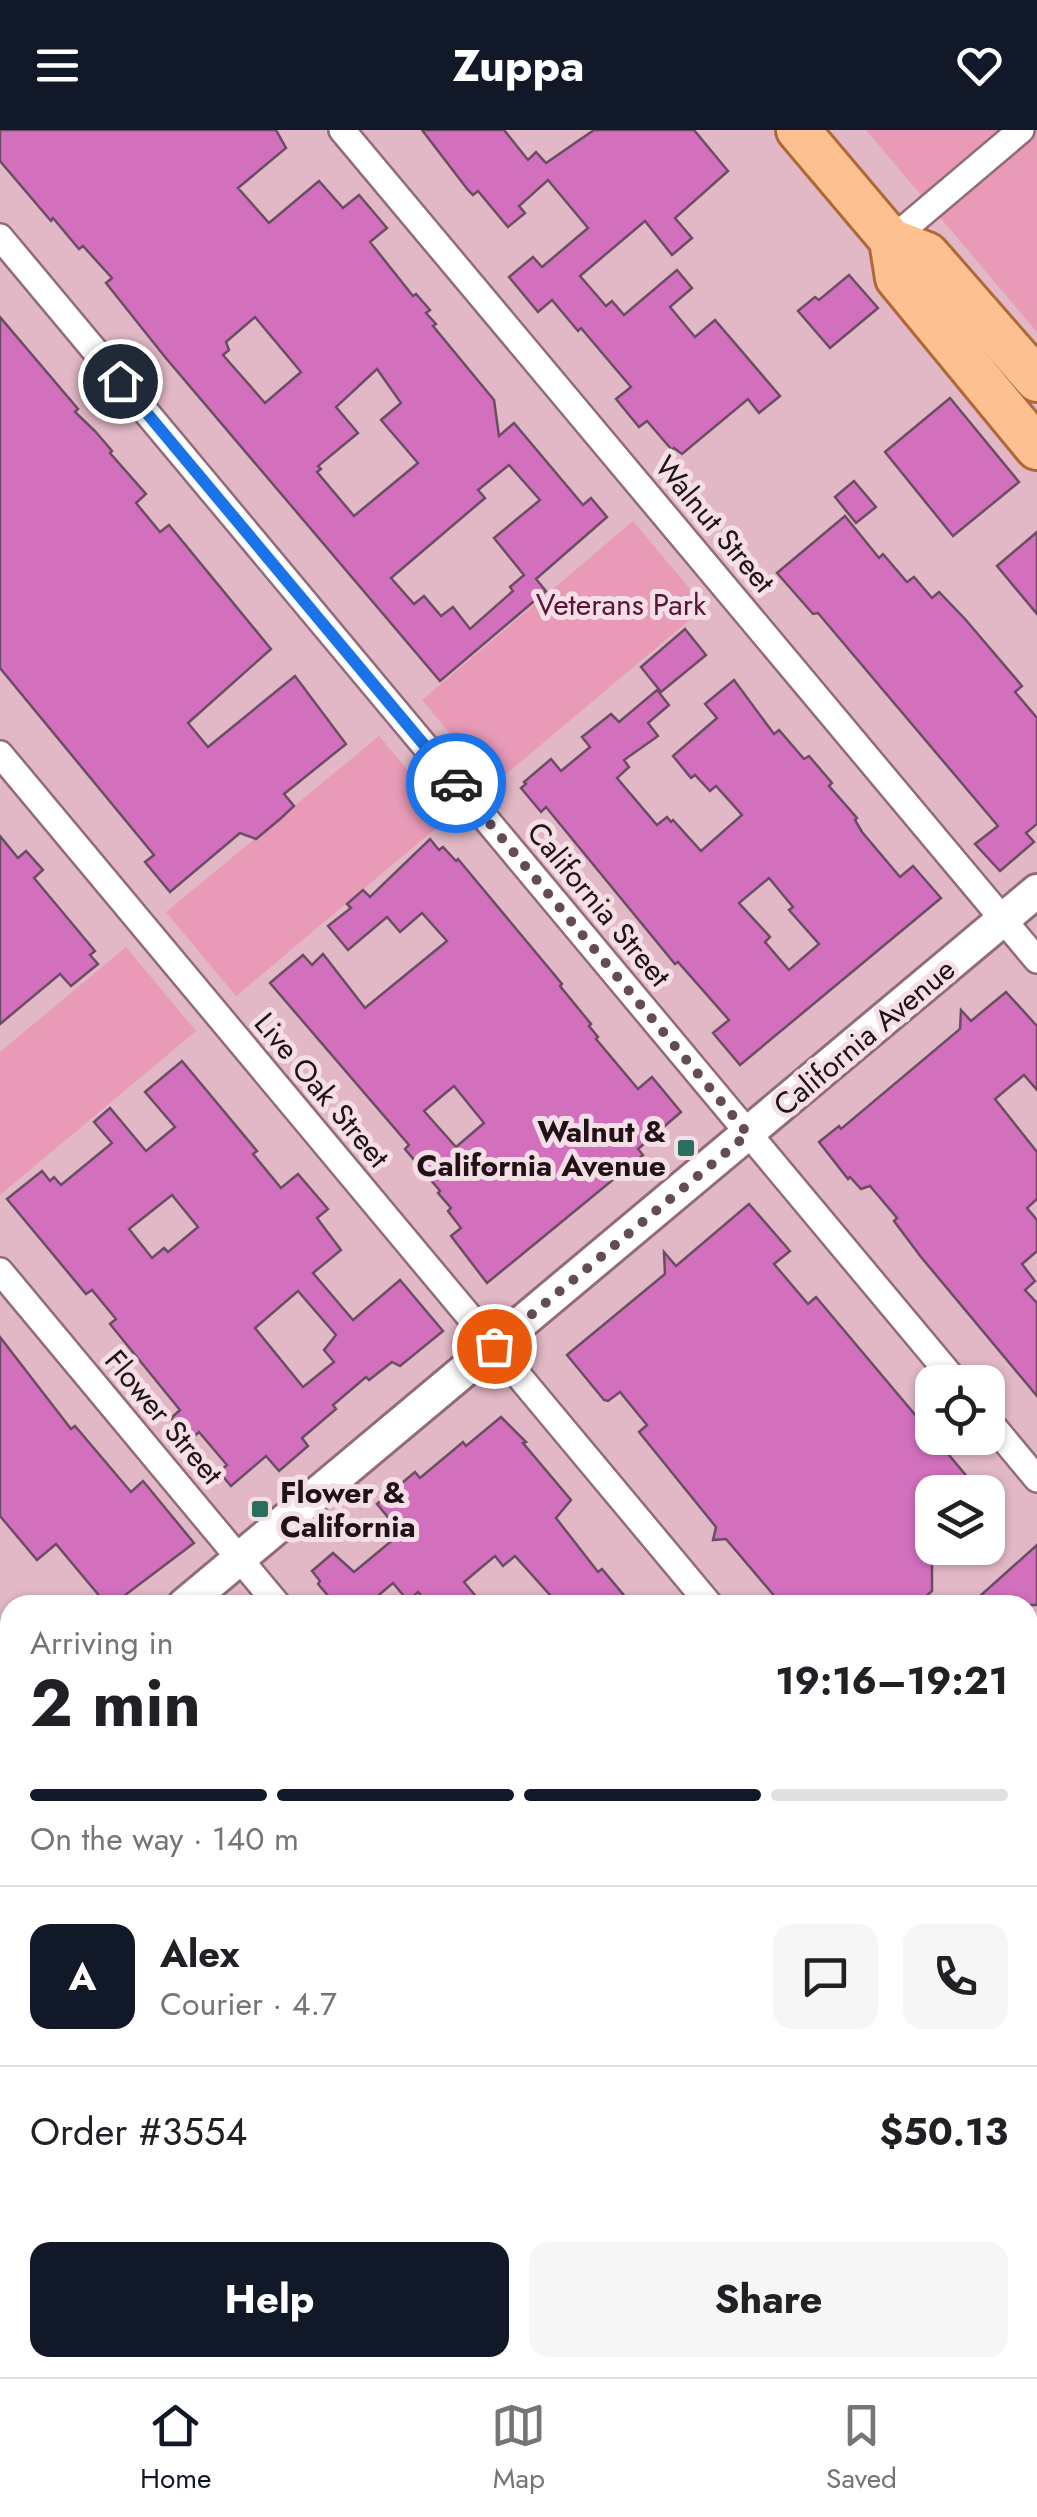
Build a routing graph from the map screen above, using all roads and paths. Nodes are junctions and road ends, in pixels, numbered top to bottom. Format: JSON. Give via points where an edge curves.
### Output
{"nodes":[{"id":1,"x":342,"y":130,"type":"edge"},
{"id":2,"x":798,"y":130,"type":"edge"},
{"id":3,"x":1021,"y":130,"type":"edge"},
{"id":4,"x":0,"y":237,"type":"edge"},
{"id":5,"x":891,"y":240,"type":"junction"},
{"id":6,"x":1037,"y":380,"type":"edge"},
{"id":7,"x":1037,"y":448,"type":"edge"},
{"id":8,"x":0,"y":754,"type":"edge"},
{"id":9,"x":1037,"y":891,"type":"edge"},
{"id":10,"x":1003,"y":920,"type":"junction"},
{"id":11,"x":1037,"y":960,"type":"edge"},
{"id":12,"x":748,"y":1134,"type":"junction"},
{"id":13,"x":0,"y":1271,"type":"edge"},
{"id":14,"x":494,"y":1346,"type":"junction"},
{"id":15,"x":942,"y":1365,"type":"edge"},
{"id":16,"x":1005,"y":1440,"type":"edge"},
{"id":17,"x":1037,"y":1479,"type":"edge"},
{"id":18,"x":239,"y":1558,"type":"junction"},
{"id":19,"x":196,"y":1595,"type":"edge"},
{"id":20,"x":270,"y":1595,"type":"edge"},
{"id":21,"x":702,"y":1595,"type":"edge"}],
"edges":[{"from":1,"to":10,"type":"street","name":"Walnut Street"},
{"from":2,"to":5,"type":"main road"},
{"from":3,"to":5,"type":"street"},
{"from":4,"to":12,"type":"street","name":"California Street"},
{"from":5,"to":6,"type":"main road","via":[[927,254]]},
{"from":5,"to":7,"type":"main road","via":[[897,278]]},
{"from":8,"to":14,"type":"street","name":"Live Oak Street"},
{"from":9,"to":10,"type":"street","name":"California Avenue"},
{"from":10,"to":11,"type":"street","name":"Walnut Street"},
{"from":10,"to":12,"type":"street","name":"California Avenue"},
{"from":12,"to":14,"type":"street","name":"California Avenue"},
{"from":12,"to":15,"type":"street","name":"California Street"},
{"from":13,"to":18,"type":"street","name":"Flower Street"},
{"from":14,"to":18,"type":"street","name":"California Avenue"},
{"from":14,"to":21,"type":"street","name":"Live Oak Street"},
{"from":16,"to":17,"type":"street"},
{"from":18,"to":19,"type":"street","name":"California Avenue"},
{"from":18,"to":20,"type":"street","name":"Flower Street"}]}
